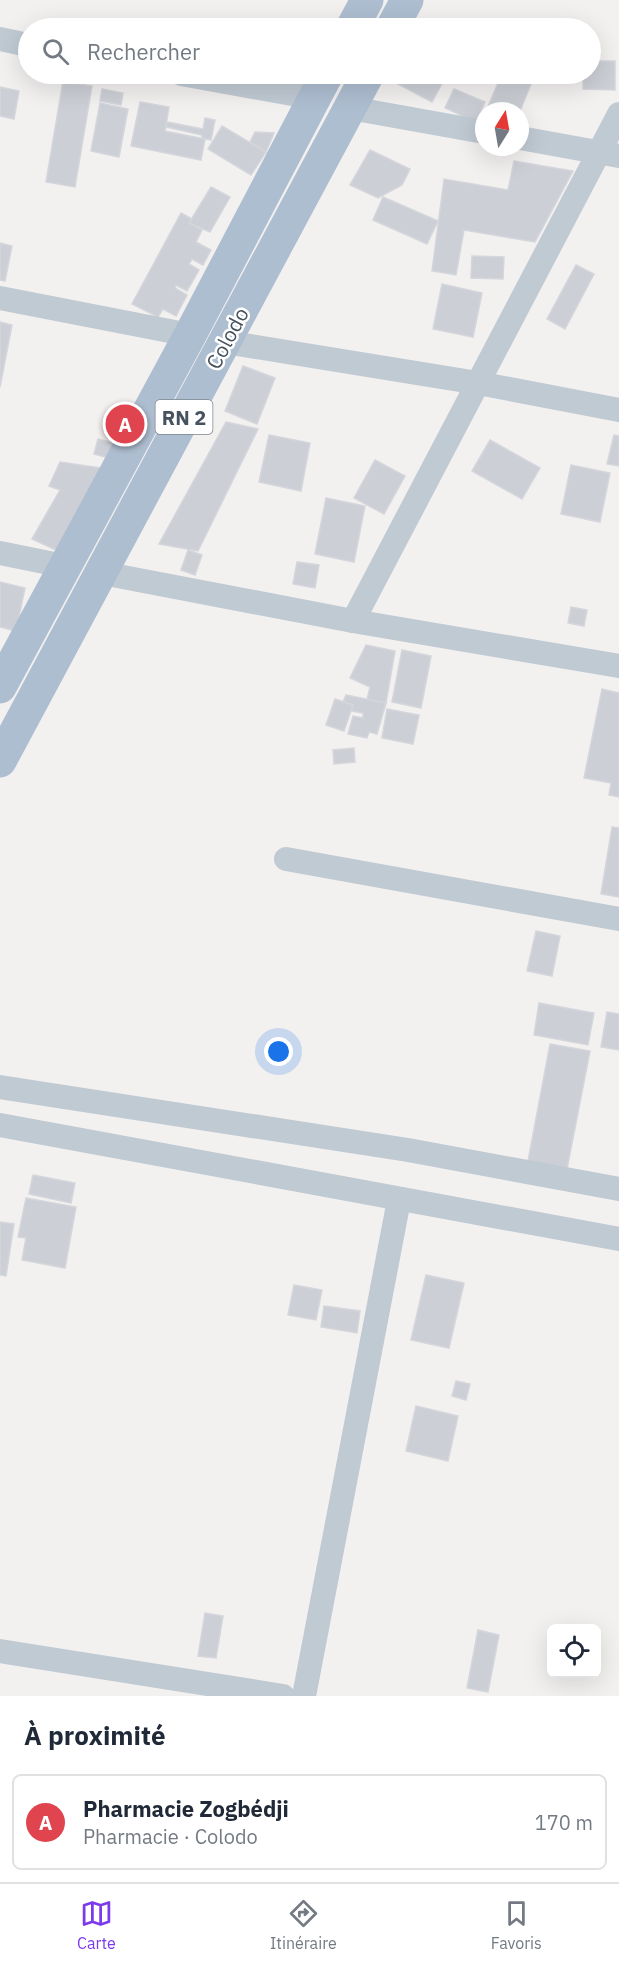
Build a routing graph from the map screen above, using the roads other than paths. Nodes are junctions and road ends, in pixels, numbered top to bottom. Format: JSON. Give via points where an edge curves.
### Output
{"nodes":[{"id":1,"x":367,"y":0,"type":"edge"},
{"id":2,"x":407,"y":0,"type":"edge"},
{"id":3,"x":357,"y":18,"type":"edge"},
{"id":4,"x":397,"y":18,"type":"edge"},
{"id":5,"x":0,"y":39,"type":"edge"},
{"id":6,"x":18,"y":43,"type":"edge"},
{"id":7,"x":298,"y":84,"type":"edge"},
{"id":8,"x":363,"y":84,"type":"edge"},
{"id":9,"x":321,"y":86,"type":"edge"},
{"id":10,"x":350,"y":108,"type":"junction"},
{"id":11,"x":619,"y":114,"type":"edge"},
{"id":12,"x":475,"y":130,"type":"edge"},
{"id":13,"x":529,"y":140,"type":"edge"},
{"id":14,"x":609,"y":154,"type":"edge"},
{"id":15,"x":0,"y":298,"type":"edge"},
{"id":16,"x":190,"y":335,"type":"junction"},
{"id":17,"x":225,"y":342,"type":"junction"},
{"id":18,"x":478,"y":383,"type":"junction"},
{"id":19,"x":619,"y":410,"type":"edge"},
{"id":20,"x":0,"y":553,"type":"edge"},
{"id":21,"x":64,"y":566,"type":"junction"},
{"id":22,"x":102,"y":573,"type":"junction"},
{"id":23,"x":353,"y":621,"type":"junction"},
{"id":24,"x":619,"y":666,"type":"edge"},
{"id":25,"x":0,"y":687,"type":"edge"},
{"id":26,"x":0,"y":760,"type":"edge"},
{"id":27,"x":286,"y":859,"type":"dead end"},
{"id":28,"x":619,"y":919,"type":"edge"},
{"id":29,"x":0,"y":1087,"type":"edge"},
{"id":30,"x":0,"y":1125,"type":"edge"},
{"id":31,"x":619,"y":1189,"type":"edge"},
{"id":32,"x":399,"y":1200,"type":"junction"},
{"id":33,"x":619,"y":1239,"type":"edge"},
{"id":34,"x":0,"y":1651,"type":"edge"},
{"id":35,"x":283,"y":1696,"type":"edge"},
{"id":36,"x":304,"y":1696,"type":"edge"}],
"edges":[{"from":1,"to":3,"type":"main road"},
{"from":2,"to":4,"type":"main road"},
{"from":5,"to":6,"type":"street"},
{"from":7,"to":9,"type":"street"},
{"from":8,"to":10,"type":"main road","name":"Colodo","number":"RN 2"},
{"from":9,"to":16,"type":"main road","name":"Colodo","number":"RN 2"},
{"from":10,"to":12,"type":"street"},
{"from":10,"to":17,"type":"main road","name":"Colodo","number":"RN 2"},
{"from":11,"to":14,"type":"street"},
{"from":13,"to":14,"type":"street"},
{"from":14,"to":18,"type":"street"},
{"from":15,"to":16,"type":"street"},
{"from":16,"to":21,"type":"main road","name":"Colodo","number":"RN 2"},
{"from":17,"to":18,"type":"street"},
{"from":17,"to":22,"type":"main road","name":"Colodo","number":"RN 2"},
{"from":18,"to":19,"type":"street"},
{"from":18,"to":23,"type":"street"},
{"from":20,"to":21,"type":"street"},
{"from":21,"to":25,"type":"main road","name":"Colodo","number":"RN 2"},
{"from":22,"to":23,"type":"street"},
{"from":22,"to":26,"type":"main road","name":"Colodo","number":"RN 2"},
{"from":23,"to":24,"type":"street"},
{"from":27,"to":28,"type":"street"},
{"from":29,"to":31,"type":"street","via":[[408,1150]]},
{"from":30,"to":32,"type":"street"},
{"from":32,"to":33,"type":"street"},
{"from":32,"to":36,"type":"street"},
{"from":34,"to":35,"type":"street"}]}
